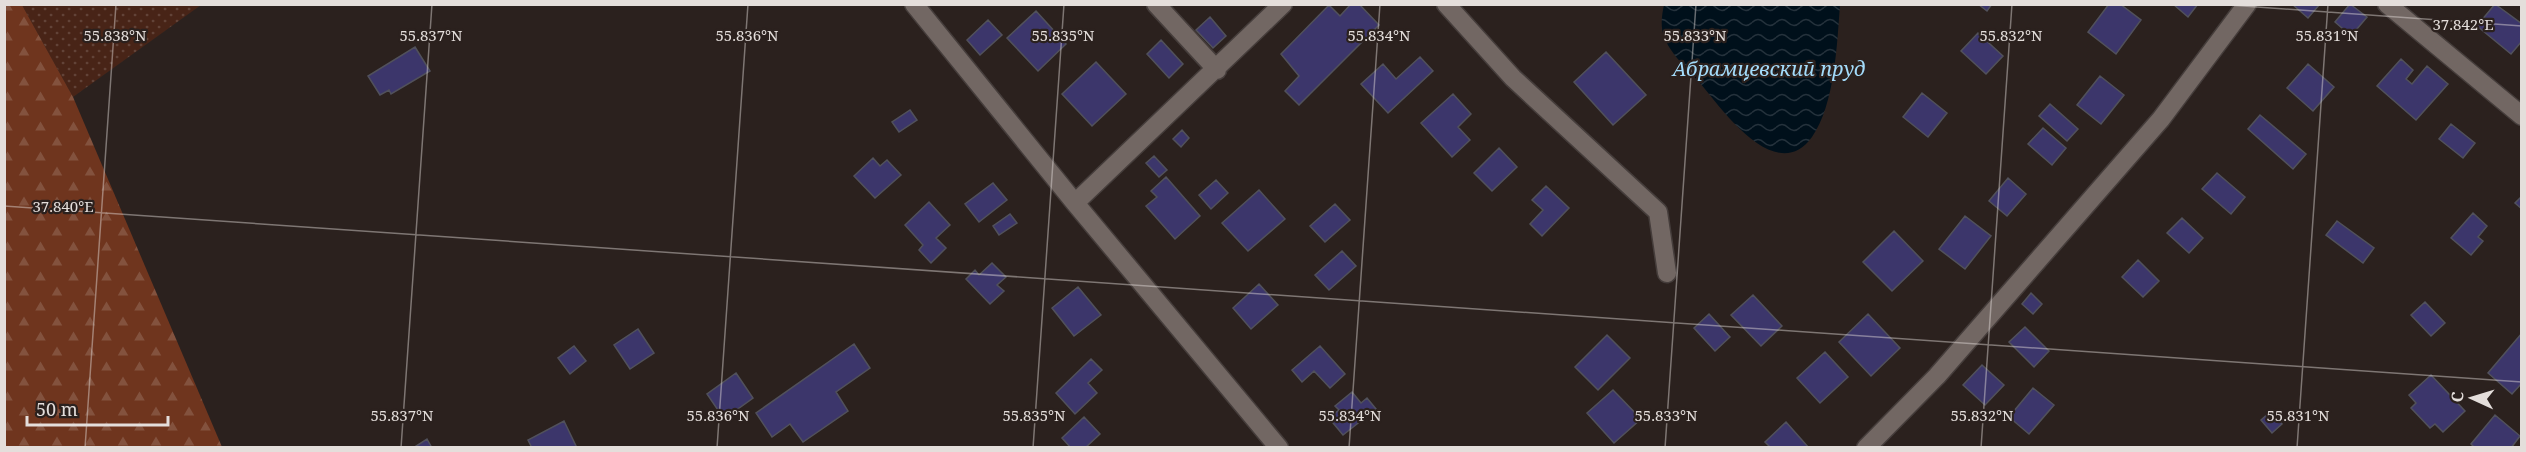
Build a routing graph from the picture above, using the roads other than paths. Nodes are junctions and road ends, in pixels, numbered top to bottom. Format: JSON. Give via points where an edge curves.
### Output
{"nodes":[{"id":1,"x":914,"y":4,"type":"edge"},
{"id":2,"x":1156,"y":4,"type":"edge"},
{"id":3,"x":1283,"y":4,"type":"edge"},
{"id":4,"x":1446,"y":4,"type":"edge"},
{"id":5,"x":2247,"y":4,"type":"edge"},
{"id":6,"x":2387,"y":4,"type":"edge"},
{"id":7,"x":1217,"y":70,"type":"junction"},
{"id":8,"x":2522,"y":116,"type":"edge"},
{"id":9,"x":1075,"y":203,"type":"junction"},
{"id":10,"x":1667,"y":273,"type":"dead end"},
{"id":11,"x":1279,"y":447,"type":"edge"},
{"id":12,"x":1866,"y":447,"type":"edge"}],
"edges":[{"from":1,"to":9,"type":"street"},
{"from":2,"to":7,"type":"street"},
{"from":3,"to":7,"type":"street"},
{"from":4,"to":10,"type":"street","via":[[1514,78],[1658,212]]},
{"from":5,"to":12,"type":"street","via":[[2161,119],[1937,376]]},
{"from":6,"to":8,"type":"street"},
{"from":7,"to":9,"type":"street"},
{"from":9,"to":11,"type":"street"}]}
